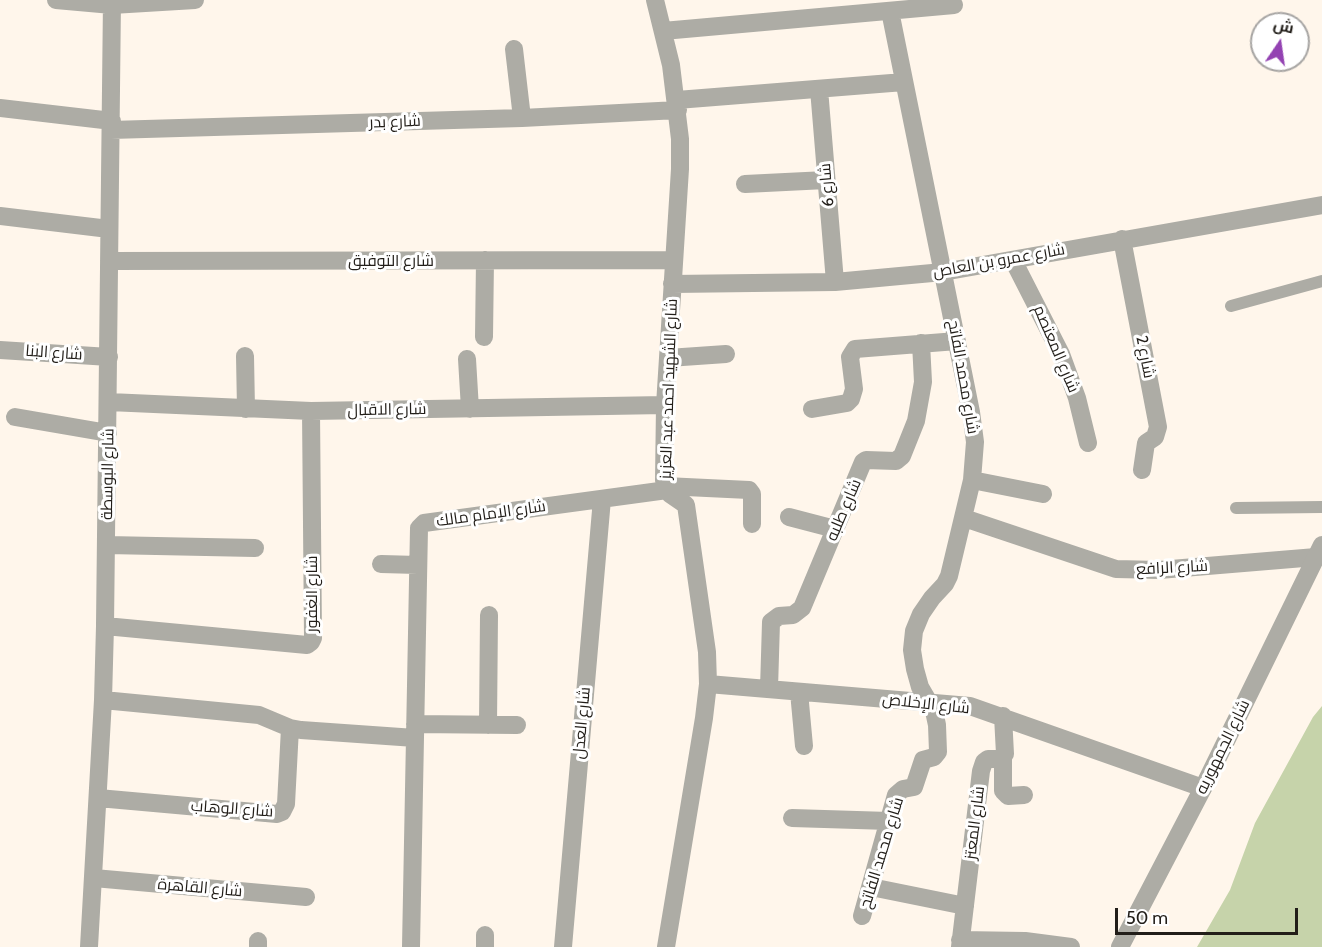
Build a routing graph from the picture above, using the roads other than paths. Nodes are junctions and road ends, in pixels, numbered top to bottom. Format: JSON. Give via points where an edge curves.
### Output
{"nodes":[{"id":1,"x":56,"y":0,"type":"edge"},
{"id":2,"x":195,"y":0,"type":"edge"},
{"id":3,"x":655,"y":0,"type":"edge"},
{"id":4,"x":112,"y":2,"type":"edge"},
{"id":5,"x":954,"y":5,"type":"dead end"},
{"id":6,"x":890,"y":11,"type":"junction"},
{"id":7,"x":663,"y":31,"type":"junction"},
{"id":8,"x":514,"y":49,"type":"dead end"},
{"id":9,"x":904,"y":82,"type":"junction"},
{"id":10,"x":819,"y":89,"type":"junction"},
{"id":11,"x":677,"y":105,"type":"junction"},
{"id":12,"x":0,"y":108,"type":"edge"},
{"id":13,"x":522,"y":118,"type":"junction"},
{"id":14,"x":111,"y":126,"type":"junction"},
{"id":15,"x":826,"y":180,"type":"junction"},
{"id":16,"x":744,"y":184,"type":"dead end"},
{"id":17,"x":1322,"y":205,"type":"edge"},
{"id":18,"x":0,"y":216,"type":"edge"},
{"id":19,"x":109,"y":229,"type":"junction"},
{"id":20,"x":1122,"y":239,"type":"junction"},
{"id":21,"x":485,"y":260,"type":"junction"},
{"id":22,"x":673,"y":260,"type":"junction"},
{"id":23,"x":1013,"y":260,"type":"junction"},
{"id":24,"x":109,"y":261,"type":"junction"},
{"id":25,"x":943,"y":272,"type":"junction"},
{"id":26,"x":1322,"y":280,"type":"edge"},
{"id":27,"x":835,"y":282,"type":"junction"},
{"id":28,"x":672,"y":284,"type":"junction"},
{"id":29,"x":1232,"y":306,"type":"dead end"},
{"id":30,"x":484,"y":338,"type":"dead end"},
{"id":31,"x":957,"y":340,"type":"junction"},
{"id":32,"x":921,"y":343,"type":"junction"},
{"id":33,"x":0,"y":350,"type":"edge"},
{"id":34,"x":726,"y":354,"type":"dead end"},
{"id":35,"x":246,"y":356,"type":"dead end"},
{"id":36,"x":109,"y":357,"type":"junction"},
{"id":37,"x":668,"y":358,"type":"junction"},
{"id":38,"x":467,"y":359,"type":"dead end"},
{"id":39,"x":109,"y":402,"type":"junction"},
{"id":40,"x":665,"y":405,"type":"junction"},
{"id":41,"x":246,"y":409,"type":"junction"},
{"id":42,"x":470,"y":409,"type":"junction"},
{"id":43,"x":812,"y":409,"type":"dead end"},
{"id":44,"x":311,"y":411,"type":"junction"},
{"id":45,"x":15,"y":417,"type":"dead end"},
{"id":46,"x":108,"y":433,"type":"junction"},
{"id":47,"x":1088,"y":443,"type":"dead end"},
{"id":48,"x":1142,"y":470,"type":"dead end"},
{"id":49,"x":972,"y":480,"type":"junction"},
{"id":50,"x":666,"y":488,"type":"junction"},
{"id":51,"x":1042,"y":494,"type":"dead end"},
{"id":52,"x":602,"y":499,"type":"junction"},
{"id":53,"x":1322,"y":507,"type":"edge"},
{"id":54,"x":1236,"y":508,"type":"dead end"},
{"id":55,"x":789,"y":517,"type":"dead end"},
{"id":56,"x":964,"y":518,"type":"junction"},
{"id":57,"x":752,"y":524,"type":"dead end"},
{"id":58,"x":835,"y":530,"type":"junction"},
{"id":59,"x":107,"y":544,"type":"junction"},
{"id":60,"x":255,"y":548,"type":"dead end"},
{"id":61,"x":1319,"y":551,"type":"edge"},
{"id":62,"x":381,"y":564,"type":"dead end"},
{"id":63,"x":418,"y":565,"type":"junction"},
{"id":64,"x":489,"y":615,"type":"dead end"},
{"id":65,"x":105,"y":626,"type":"junction"},
{"id":66,"x":708,"y":684,"type":"junction"},
{"id":67,"x":769,"y":690,"type":"junction"},
{"id":68,"x":799,"y":692,"type":"junction"},
{"id":69,"x":104,"y":700,"type":"junction"},
{"id":70,"x":930,"y":703,"type":"junction"},
{"id":71,"x":1003,"y":716,"type":"junction"},
{"id":72,"x":488,"y":725,"type":"junction"},
{"id":73,"x":517,"y":725,"type":"dead end"},
{"id":74,"x":290,"y":728,"type":"junction"},
{"id":75,"x":415,"y":731,"type":"junction"},
{"id":76,"x":804,"y":746,"type":"dead end"},
{"id":77,"x":1003,"y":757,"type":"junction"},
{"id":78,"x":1203,"y":788,"type":"junction"},
{"id":79,"x":1024,"y":795,"type":"dead end"},
{"id":80,"x":98,"y":798,"type":"junction"},
{"id":81,"x":792,"y":818,"type":"dead end"},
{"id":82,"x":889,"y":821,"type":"junction"},
{"id":83,"x":94,"y":878,"type":"junction"},
{"id":84,"x":871,"y":887,"type":"junction"},
{"id":85,"x":306,"y":897,"type":"dead end"},
{"id":86,"x":965,"y":906,"type":"junction"},
{"id":87,"x":862,"y":916,"type":"dead end"},
{"id":88,"x":960,"y":943,"type":"edge"},
{"id":89,"x":89,"y":947,"type":"edge"},
{"id":90,"x":411,"y":947,"type":"edge"},
{"id":91,"x":563,"y":947,"type":"edge"},
{"id":92,"x":666,"y":947,"type":"edge"},
{"id":93,"x":1071,"y":947,"type":"edge"},
{"id":94,"x":1120,"y":947,"type":"edge"}],
"edges":[{"from":1,"to":4,"type":"street"},
{"from":2,"to":4,"type":"street"},
{"from":3,"to":7,"type":"street","name":"شارع الشهيد احمد عبد العزيز"},
{"from":4,"to":14,"type":"street","name":"شارع البوسطة"},
{"from":5,"to":6,"type":"street"},
{"from":6,"to":7,"type":"street"},
{"from":6,"to":9,"type":"street","name":"شارع محمد الفاتح"},
{"from":7,"to":11,"type":"street","name":"شارع الشهيد احمد عبد العزيز"},
{"from":8,"to":13,"type":"street"},
{"from":9,"to":10,"type":"street","name":"شارع بدر"},
{"from":9,"to":25,"type":"street","name":"شارع محمد الفاتح"},
{"from":10,"to":11,"type":"street","name":"شارع بدر"},
{"from":10,"to":15,"type":"street","name":"شارع 6"},
{"from":11,"to":13,"type":"street","name":"شارع بدر"},
{"from":11,"to":22,"type":"street","name":"شارع الشهيد احمد عبد العزيز","via":[[680,169]]},
{"from":12,"to":14,"type":"street","name":"شارع بدر"},
{"from":13,"to":14,"type":"street","name":"شارع بدر"},
{"from":14,"to":19,"type":"street","name":"شارع البوسطة"},
{"from":15,"to":16,"type":"street"},
{"from":15,"to":27,"type":"street","name":"شارع 6"},
{"from":17,"to":20,"type":"street","name":"شارع عمرو بن العاص"},
{"from":18,"to":19,"type":"street"},
{"from":19,"to":24,"type":"street","name":"شارع البوسطة"},
{"from":20,"to":23,"type":"street","name":"شارع عمرو بن العاص"},
{"from":20,"to":48,"type":"street","name":"شارع 2","via":[[1158,427],[1157,434],[1144,448]]},
{"from":21,"to":22,"type":"street","name":"شارع التوفيق"},
{"from":21,"to":24,"type":"street","name":"شارع التوفيق"},
{"from":21,"to":30,"type":"street"},
{"from":22,"to":28,"type":"street","name":"شارع الشهيد احمد عبد العزيز"},
{"from":23,"to":25,"type":"street","name":"شارع عمرو بن العاص"},
{"from":23,"to":47,"type":"street","name":"شارع المعتصم","via":[[1061,354]]},
{"from":24,"to":36,"type":"street","name":"شارع البوسطة"},
{"from":25,"to":27,"type":"street","name":"شارع عمرو بن العاص"},
{"from":25,"to":31,"type":"street","name":"شارع محمد الفاتح"},
{"from":26,"to":29,"type":"lane"},
{"from":27,"to":28,"type":"street","name":"شارع عمرو بن العاص"},
{"from":28,"to":37,"type":"street","name":"شارع الشهيد احمد عبد العزيز"},
{"from":31,"to":32,"type":"street"},
{"from":31,"to":49,"type":"street","name":"شارع محمد الفاتح","via":[[975,442]]},
{"from":32,"to":43,"type":"street","via":[[855,349],[850,357],[854,389],[851,399]]},
{"from":32,"to":58,"type":"street","name":"شارع طلبه","via":[[923,382],[916,420],[902,456],[896,461],[863,462]]},
{"from":33,"to":36,"type":"street","name":"شارع البنا"},
{"from":34,"to":37,"type":"street"},
{"from":35,"to":41,"type":"street"},
{"from":36,"to":39,"type":"street","name":"شارع البوسطة"},
{"from":37,"to":40,"type":"street","name":"شارع الشهيد احمد عبد العزيز"},
{"from":38,"to":42,"type":"street"},
{"from":39,"to":41,"type":"street","name":"شارع الاقبال"},
{"from":39,"to":46,"type":"street","name":"شارع البوسطة"},
{"from":40,"to":42,"type":"street","name":"شارع الاقبال"},
{"from":40,"to":50,"type":"street","name":"شارع الشهيد احمد عبد العزيز"},
{"from":41,"to":44,"type":"street","name":"شارع الاقبال"},
{"from":42,"to":44,"type":"street","name":"شارع الاقبال"},
{"from":44,"to":65,"type":"street","name":"شارع الغفور","via":[[311,642],[307,645]]},
{"from":45,"to":46,"type":"street"},
{"from":46,"to":59,"type":"street","name":"شارع البوسطة"},
{"from":49,"to":51,"type":"street"},
{"from":49,"to":56,"type":"street","name":"شارع محمد الفاتح"},
{"from":50,"to":52,"type":"street","name":"شارع الإمام مالك"},
{"from":50,"to":57,"type":"street","name":"شارع الإمام مالك","via":[[749,490]]},
{"from":50,"to":66,"type":"street","name":"شارع الشهيد احمد عبد العزيز","via":[[686,505]]},
{"from":52,"to":63,"type":"street","name":"شارع الإمام مالك","via":[[424,524],[419,528]]},
{"from":52,"to":91,"type":"street","name":"شارع العدل"},
{"from":53,"to":54,"type":"lane"},
{"from":55,"to":58,"type":"street"},
{"from":56,"to":61,"type":"street","name":"شارع الرافع","via":[[1116,569],[1159,570]]},
{"from":56,"to":70,"type":"street","name":"شارع محمد الفاتح","via":[[949,576],[921,614],[914,631],[915,669]]},
{"from":58,"to":67,"type":"street","name":"شارع طلبه","via":[[802,608],[771,622]]},
{"from":59,"to":60,"type":"street"},
{"from":59,"to":65,"type":"street","name":"شارع البوسطة"},
{"from":61,"to":78,"type":"street","name":"شارع الجمهوريه"},
{"from":62,"to":63,"type":"street"},
{"from":63,"to":75,"type":"street","name":"شارع الإمام مالك"},
{"from":64,"to":72,"type":"street"},
{"from":65,"to":69,"type":"street","name":"شارع البوسطة"},
{"from":66,"to":67,"type":"street","name":"شارع الإخلاص"},
{"from":66,"to":92,"type":"street","name":"شارع الشهيد احمد عبد العزيز"},
{"from":67,"to":68,"type":"street","name":"شارع الإخلاص"},
{"from":68,"to":70,"type":"street","name":"شارع الإخلاص"},
{"from":68,"to":76,"type":"street"},
{"from":69,"to":74,"type":"street","via":[[259,715]]},
{"from":69,"to":80,"type":"street","name":"شارع البوسطة"},
{"from":70,"to":71,"type":"street","name":"شارع الإخلاص","via":[[970,706]]},
{"from":70,"to":82,"type":"street","name":"شارع محمد الفاتح","via":[[936,718],[938,752],[922,760],[914,787],[896,795]]},
{"from":71,"to":77,"type":"street"},
{"from":71,"to":78,"type":"street","name":"شارع الإخلاص"},
{"from":72,"to":73,"type":"street"},
{"from":72,"to":75,"type":"street"},
{"from":74,"to":75,"type":"street"},
{"from":74,"to":80,"type":"street","name":"شارع الوهاب","via":[[286,804],[282,812]]},
{"from":75,"to":90,"type":"street","name":"شارع الإمام مالك"},
{"from":77,"to":79,"type":"street","via":[[1004,791],[1008,796]]},
{"from":77,"to":86,"type":"street","name":"شارع المعتز","via":[[988,759],[982,766]]},
{"from":78,"to":94,"type":"street","name":"شارع الجمهوريه"},
{"from":80,"to":83,"type":"street","name":"شارع البوسطة"},
{"from":81,"to":82,"type":"street"},
{"from":82,"to":84,"type":"street","name":"شارع محمد الفاتح"},
{"from":83,"to":85,"type":"street","name":"شارع القاهرة"},
{"from":83,"to":89,"type":"street","name":"شارع البوسطة"},
{"from":84,"to":86,"type":"street"},
{"from":84,"to":87,"type":"street","name":"شارع محمد الفاتح"},
{"from":86,"to":88,"type":"street","name":"شارع المعتز"},
{"from":88,"to":93,"type":"street","via":[[1012,940]]}]}
